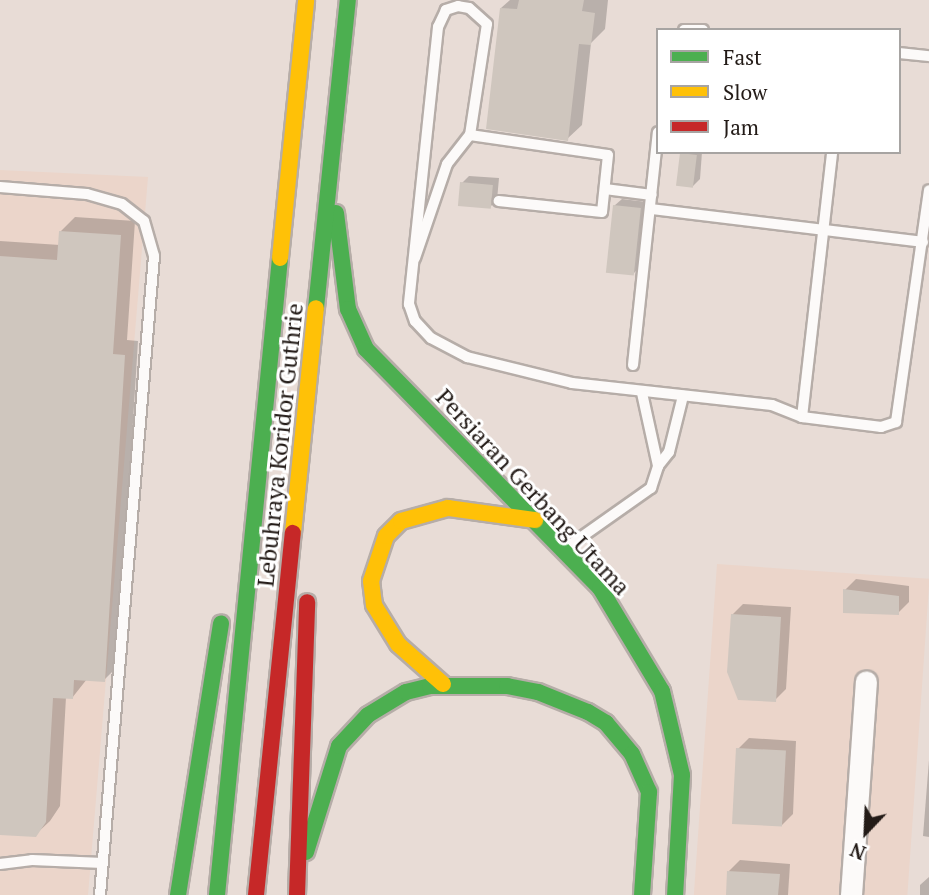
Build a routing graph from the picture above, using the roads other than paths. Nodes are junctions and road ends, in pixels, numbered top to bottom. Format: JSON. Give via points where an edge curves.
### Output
{"nodes":[{"id":1,"x":306,"y":0,"type":"edge"},
{"id":2,"x":348,"y":0,"type":"edge"},
{"id":3,"x":901,"y":53,"type":"edge"},
{"id":4,"x":929,"y":56,"type":"edge"},
{"id":5,"x":470,"y":135,"type":"junction"},
{"id":6,"x":656,"y":153,"type":"edge"},
{"id":7,"x":832,"y":154,"type":"edge"},
{"id":8,"x":331,"y":172,"type":"junction"},
{"id":9,"x":0,"y":187,"type":"edge"},
{"id":10,"x":605,"y":189,"type":"junction"},
{"id":11,"x":929,"y":190,"type":"edge"},
{"id":12,"x":652,"y":195,"type":"junction"},
{"id":13,"x":499,"y":201,"type":"dead end"},
{"id":14,"x":651,"y":209,"type":"junction"},
{"id":15,"x":826,"y":230,"type":"junction"},
{"id":16,"x":923,"y":242,"type":"junction"},
{"id":17,"x":415,"y":258,"type":"junction"},
{"id":18,"x":634,"y":365,"type":"dead end"},
{"id":19,"x":642,"y":393,"type":"junction"},
{"id":20,"x":684,"y":396,"type":"junction"},
{"id":21,"x":802,"y":417,"type":"junction"},
{"id":22,"x":658,"y":466,"type":"junction"},
{"id":23,"x":254,"y":517,"type":"junction"},
{"id":24,"x":535,"y":520,"type":"junction"},
{"id":25,"x":293,"y":541,"type":"junction"},
{"id":26,"x":563,"y":550,"type":"junction"},
{"id":27,"x":231,"y":565,"type":"dead end"},
{"id":28,"x":224,"y":601,"type":"dead end"},
{"id":29,"x":866,"y":682,"type":"dead end"},
{"id":30,"x":443,"y":684,"type":"junction"},
{"id":31,"x":103,"y":863,"type":"junction"},
{"id":32,"x":0,"y":864,"type":"edge"},
{"id":33,"x":300,"y":867,"type":"junction"},
{"id":34,"x":100,"y":895,"type":"edge"},
{"id":35,"x":178,"y":895,"type":"edge"},
{"id":36,"x":217,"y":895,"type":"edge"},
{"id":37,"x":256,"y":895,"type":"edge"},
{"id":38,"x":297,"y":895,"type":"edge"},
{"id":39,"x":642,"y":895,"type":"edge"},
{"id":40,"x":675,"y":895,"type":"edge"},
{"id":41,"x":851,"y":895,"type":"edge"}],
"edges":[{"from":1,"to":23,"type":"main road","name":"Lebuhraya Koridor Guthrie"},
{"from":2,"to":8,"type":"main road","name":"Lebuhraya Koridor Guthrie"},
{"from":3,"to":4,"type":"lane"},
{"from":5,"to":10,"type":"lane","via":[[608,155]]},
{"from":5,"to":17,"type":"lane","via":[[447,164]]},
{"from":5,"to":17,"type":"lane","via":[[487,24],[469,8],[458,6],[446,10],[438,27]]},
{"from":6,"to":12,"type":"lane"},
{"from":7,"to":15,"type":"lane"},
{"from":8,"to":24,"type":"main road","name":"Persiaran Gerbang Utama","via":[[348,309],[361,340]]},
{"from":8,"to":25,"type":"main road","name":"Lebuhraya Koridor Guthrie"},
{"from":9,"to":31,"type":"lane","via":[[88,194],[122,204],[144,221],[154,256]]},
{"from":10,"to":12,"type":"lane"},
{"from":10,"to":13,"type":"lane","via":[[603,212]]},
{"from":11,"to":16,"type":"lane"},
{"from":12,"to":14,"type":"lane"},
{"from":14,"to":15,"type":"lane"},
{"from":14,"to":18,"type":"lane"},
{"from":15,"to":16,"type":"lane"},
{"from":15,"to":21,"type":"lane"},
{"from":16,"to":21,"type":"lane","via":[[896,422],[881,428]]},
{"from":17,"to":19,"type":"lane","via":[[409,304],[415,321],[430,338],[467,357],[572,383]]},
{"from":19,"to":20,"type":"lane"},
{"from":19,"to":22,"type":"lane"},
{"from":20,"to":21,"type":"lane","via":[[772,405]]},
{"from":20,"to":22,"type":"lane","via":[[669,452]]},
{"from":22,"to":26,"type":"lane","via":[[651,488]]},
{"from":23,"to":27,"type":"main road"},
{"from":23,"to":36,"type":"main road","name":"Lebuhraya Koridor Guthrie"},
{"from":24,"to":26,"type":"main road","name":"Persiaran Gerbang Utama"},
{"from":24,"to":30,"type":"main road","via":[[448,508],[401,521],[386,536],[371,581],[374,604],[398,644]]},
{"from":25,"to":33,"type":"main road","via":[[304,570],[308,612]]},
{"from":25,"to":37,"type":"main road","name":"Lebuhraya Koridor Guthrie"},
{"from":26,"to":40,"type":"main road","name":"Persiaran Gerbang Utama","via":[[600,588],[662,691],[682,775]]},
{"from":28,"to":35,"type":"main road"},
{"from":29,"to":41,"type":"street"},
{"from":30,"to":33,"type":"main road","via":[[406,692],[350,731],[329,771]]},
{"from":30,"to":39,"type":"main road","via":[[538,692],[606,723],[632,754],[649,792]]},
{"from":31,"to":32,"type":"lane","via":[[32,860]]},
{"from":31,"to":34,"type":"lane"},
{"from":33,"to":38,"type":"main road"}]}
